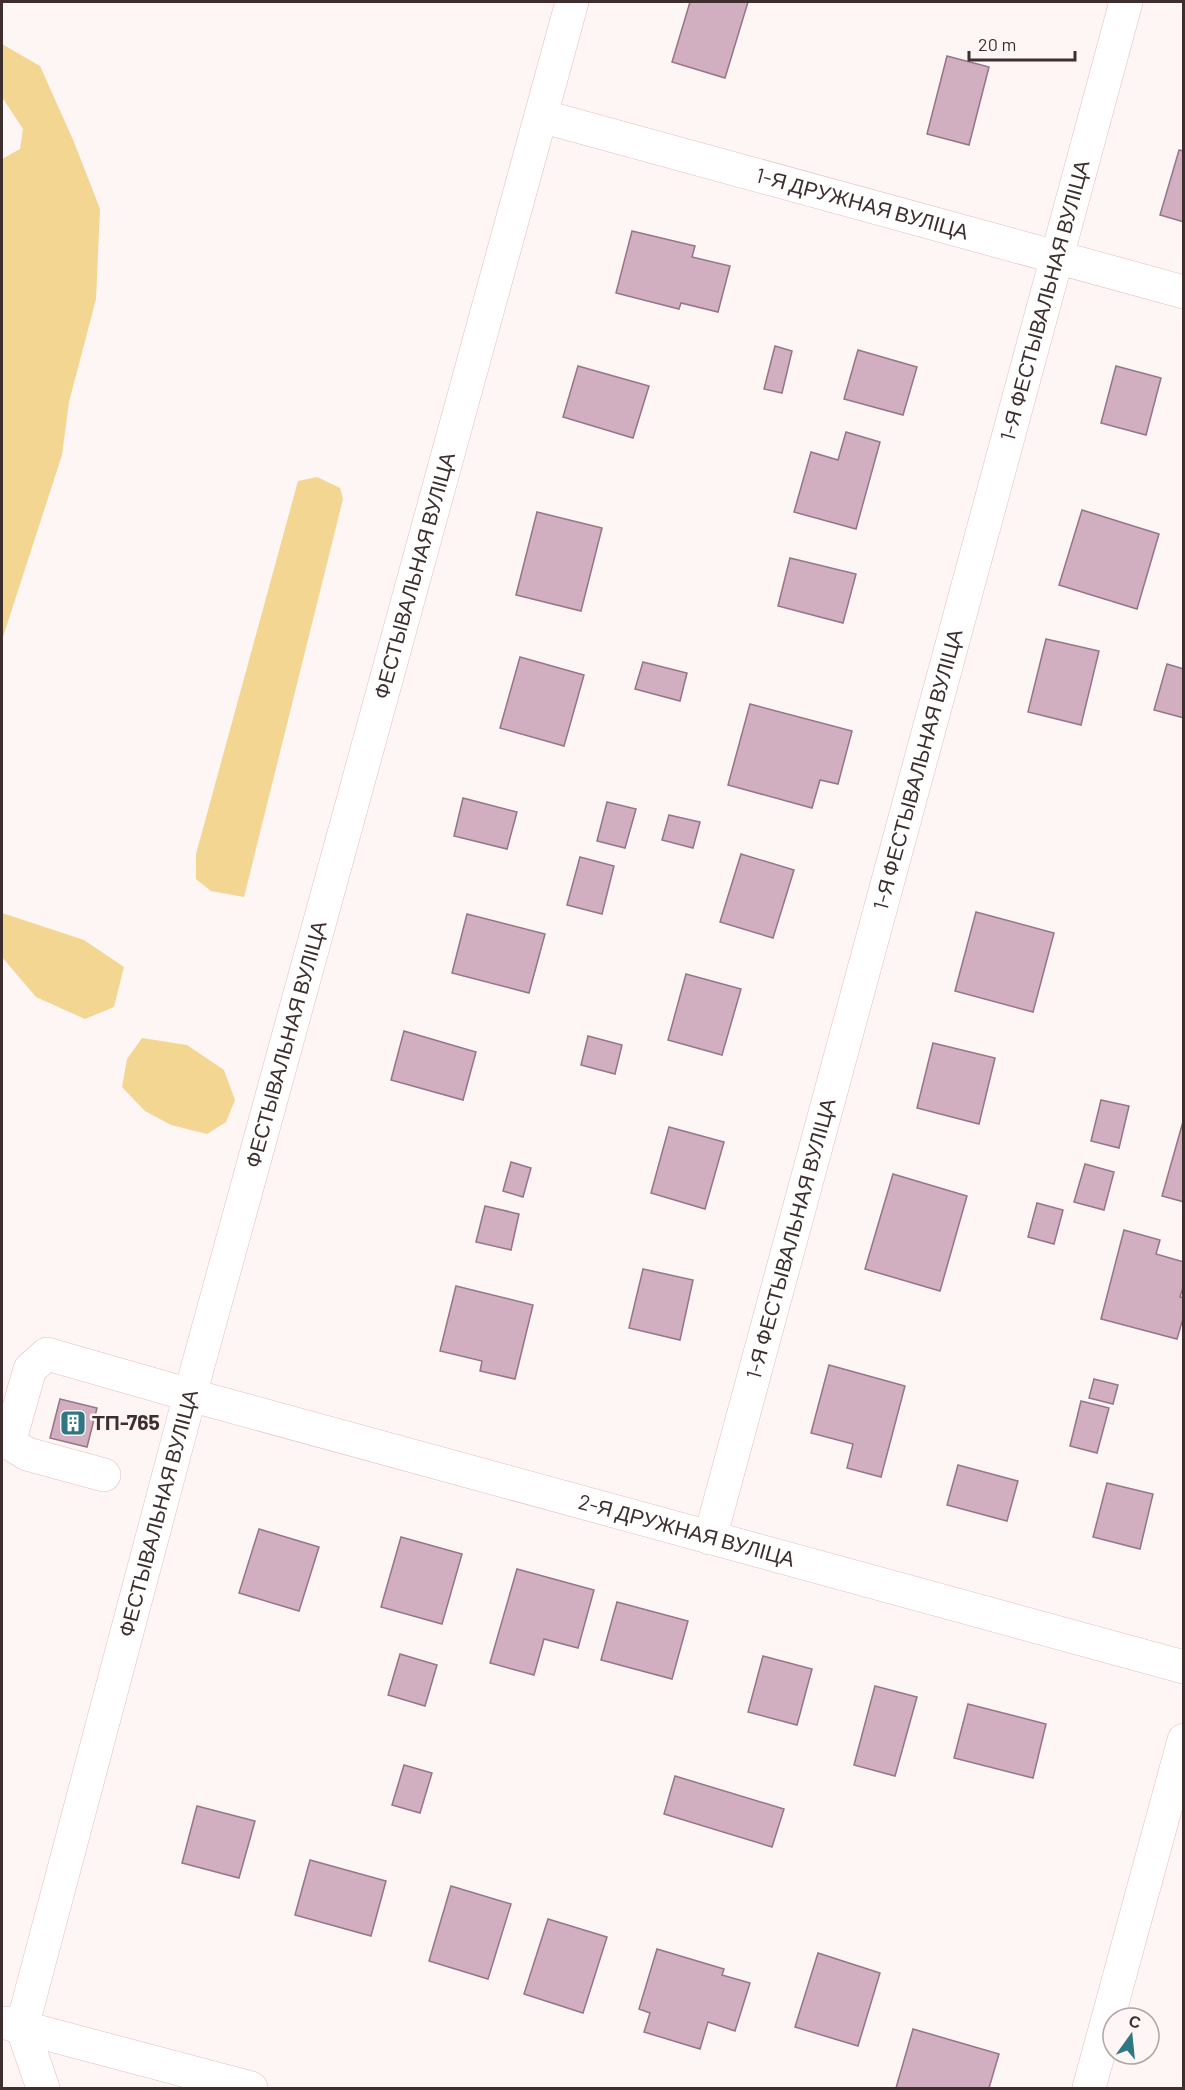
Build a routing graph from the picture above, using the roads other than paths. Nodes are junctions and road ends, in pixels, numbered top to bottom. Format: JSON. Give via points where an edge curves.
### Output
{"nodes":[{"id":1,"x":572,"y":2,"type":"edge"},
{"id":2,"x":1126,"y":2,"type":"edge"},
{"id":3,"x":541,"y":116,"type":"junction"},
{"id":4,"x":1058,"y":257,"type":"junction"},
{"id":5,"x":1184,"y":292,"type":"edge"},
{"id":6,"x":190,"y":1395,"type":"junction"},
{"id":7,"x":104,"y":1475,"type":"dead end"},
{"id":8,"x":710,"y":1538,"type":"junction"},
{"id":9,"x":1184,"y":1667,"type":"edge"},
{"id":10,"x":1184,"y":1740,"type":"edge"},
{"id":11,"x":12,"y":2024,"type":"edge"},
{"id":12,"x":43,"y":2088,"type":"edge"},
{"id":13,"x":251,"y":2088,"type":"edge"},
{"id":14,"x":1089,"y":2088,"type":"edge"}],
"edges":[{"from":1,"to":3,"type":"street","name":"ФЕСТЫВАЛЬНАЯ ВУЛІЦА"},
{"from":2,"to":4,"type":"street","name":"1-Я ФЕСТЫВАЛЬНАЯ ВУЛІЦА"},
{"from":3,"to":4,"type":"street","name":"1-Я ДРУЖНАЯ ВУЛІЦА"},
{"from":3,"to":6,"type":"street","name":"ФЕСТЫВАЛЬНАЯ ВУЛІЦА"},
{"from":4,"to":5,"type":"street","name":"1-Я ДРУЖНАЯ ВУЛІЦА"},
{"from":4,"to":8,"type":"street","name":"1-Я ФЕСТЫВАЛЬНАЯ ВУЛІЦА"},
{"from":6,"to":7,"type":"street","name":"2-Я ДРУЖНАЯ ВУЛІЦА","via":[[46,1354],[30,1369],[9,1443],[27,1454]]},
{"from":6,"to":8,"type":"street","name":"2-Я ДРУЖНАЯ ВУЛІЦА"},
{"from":6,"to":11,"type":"street","name":"ФЕСТЫВАЛЬНАЯ ВУЛІЦА"},
{"from":8,"to":9,"type":"street","name":"2-Я ДРУЖНАЯ ВУЛІЦА"},
{"from":10,"to":14,"type":"street"},
{"from":11,"to":12,"type":"street"},
{"from":11,"to":13,"type":"street"}]}
